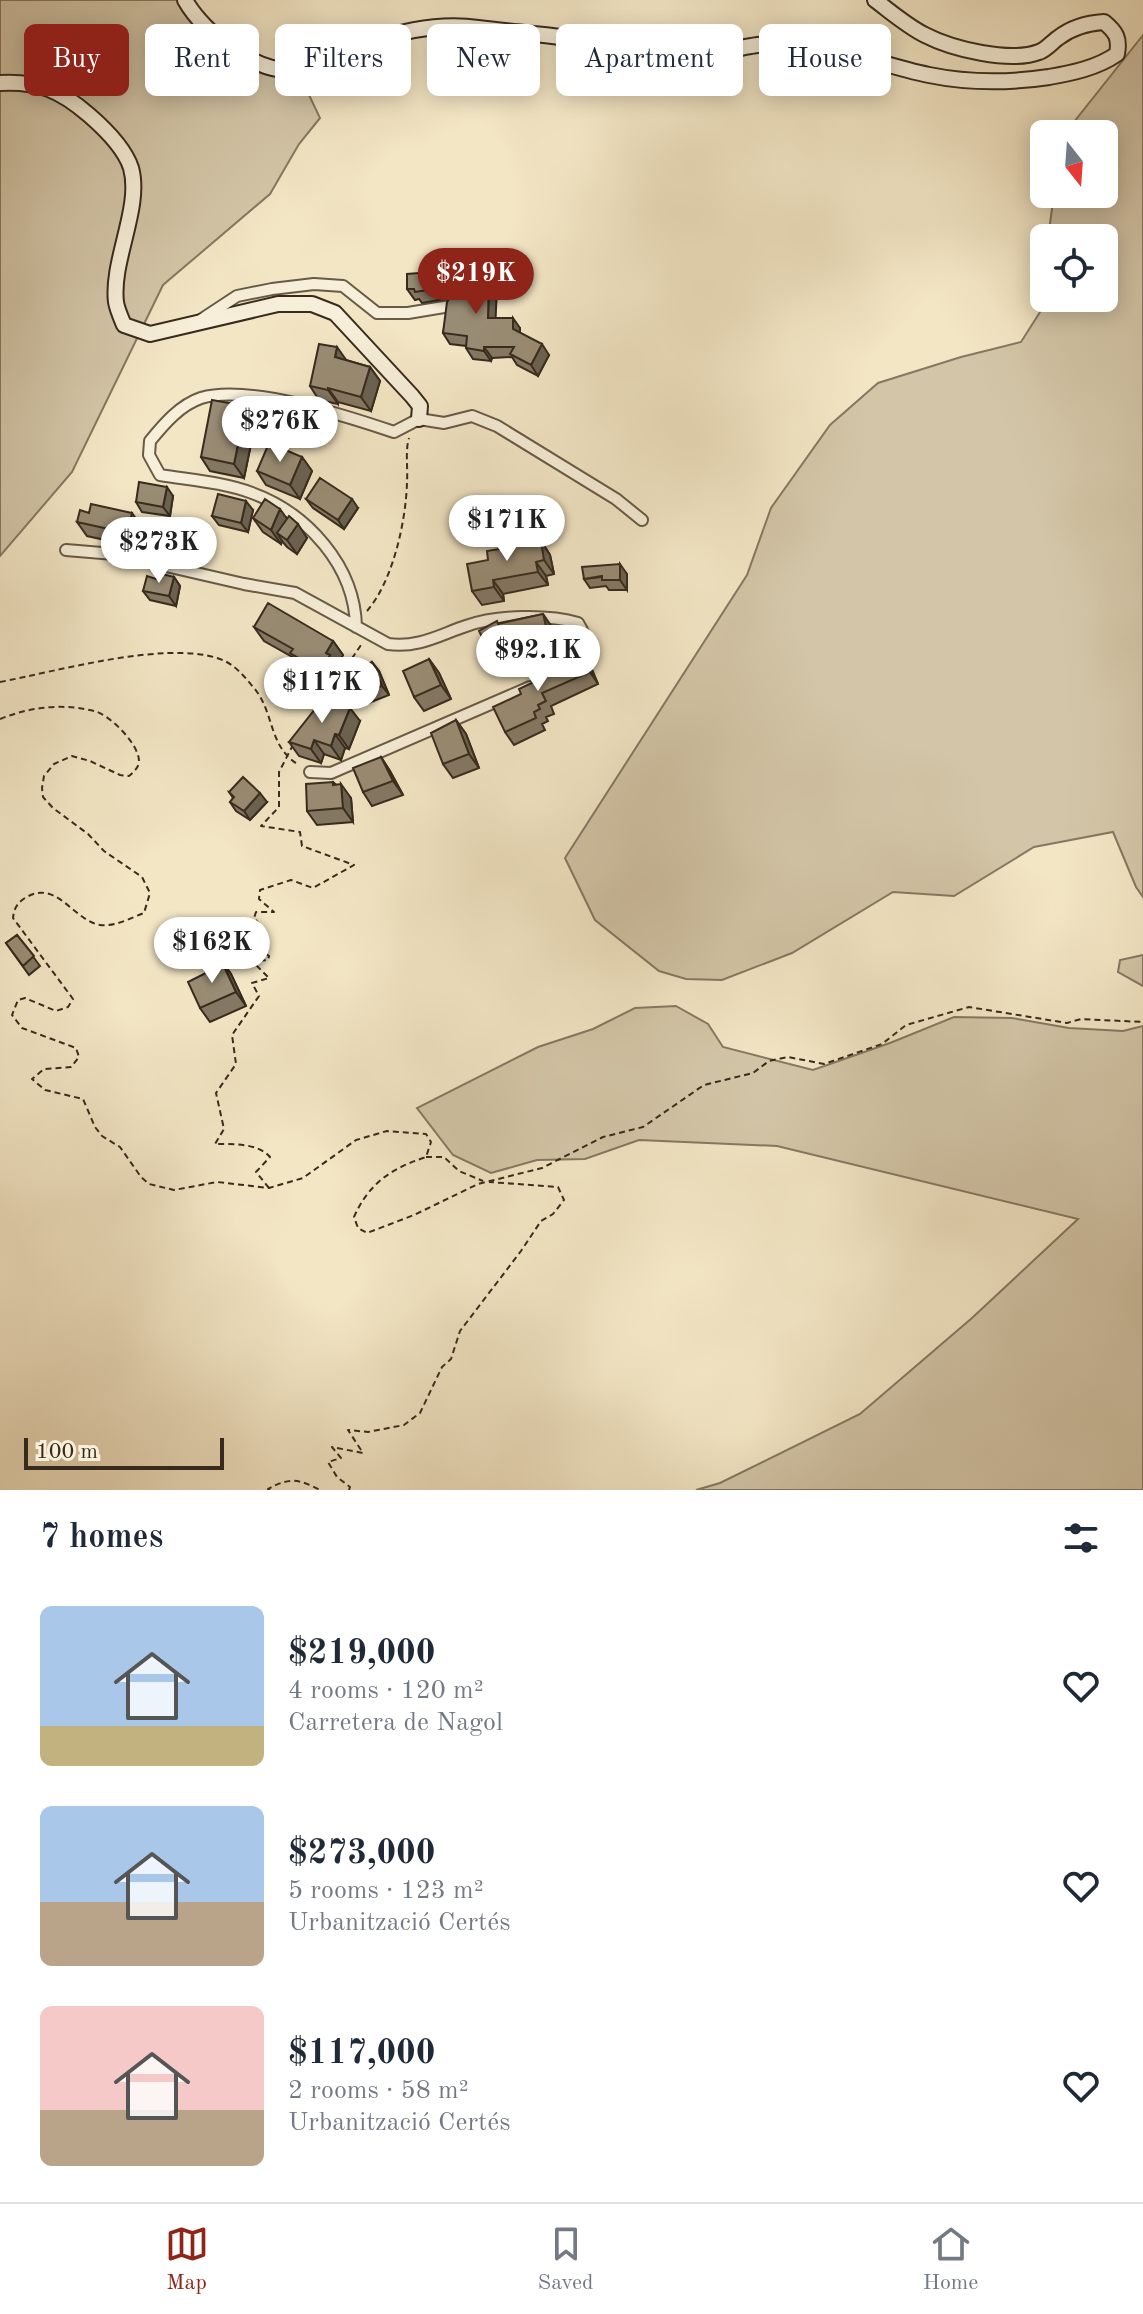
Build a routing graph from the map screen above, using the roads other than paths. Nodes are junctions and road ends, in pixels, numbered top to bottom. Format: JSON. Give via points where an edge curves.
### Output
{"nodes":[{"id":1,"x":185,"y":0,"type":"edge"},
{"id":2,"x":875,"y":0,"type":"edge"},
{"id":3,"x":0,"y":83,"type":"edge"},
{"id":4,"x":450,"y":306,"type":"edge"},
{"id":5,"x":200,"y":321,"type":"junction"},
{"id":6,"x":419,"y":419,"type":"junction"},
{"id":7,"x":642,"y":520,"type":"dead end"},
{"id":8,"x":66,"y":550,"type":"dead end"},
{"id":9,"x":356,"y":627,"type":"junction"},
{"id":10,"x":562,"y":670,"type":"edge"},
{"id":11,"x":538,"y":683,"type":"edge"},
{"id":12,"x":310,"y":772,"type":"road end"}],
"edges":[{"from":1,"to":2,"type":"main road","via":[[212,35],[239,54],[271,67],[301,70],[414,29],[466,26],[587,40],[694,61],[750,46],[804,45],[973,82],[1068,74],[1117,54],[1115,30],[1104,22],[1085,23],[1040,52],[1014,56],[928,37]]},
{"from":3,"to":5,"type":"main road","via":[[47,86],[74,103],[100,125],[130,165],[133,183],[116,302],[124,325],[150,334]]},
{"from":4,"to":5,"type":"street","via":[[377,313],[343,286],[314,284],[237,296]]},
{"from":5,"to":6,"type":"main road","via":[[278,304],[312,304],[335,313],[420,406]]},
{"from":6,"to":7,"type":"street","via":[[444,423],[472,416],[497,426]]},
{"from":6,"to":9,"type":"street","via":[[394,432],[290,403],[221,394],[180,410],[150,441],[149,455],[160,475],[250,492],[273,502],[321,538],[336,559]]},
{"from":8,"to":9,"type":"street","via":[[114,554],[295,593]]},
{"from":9,"to":10,"type":"street","via":[[388,644],[405,646],[494,619],[559,617],[578,623],[586,637],[584,651]]},
{"from":11,"to":12,"type":"street","via":[[331,773]]}]}
